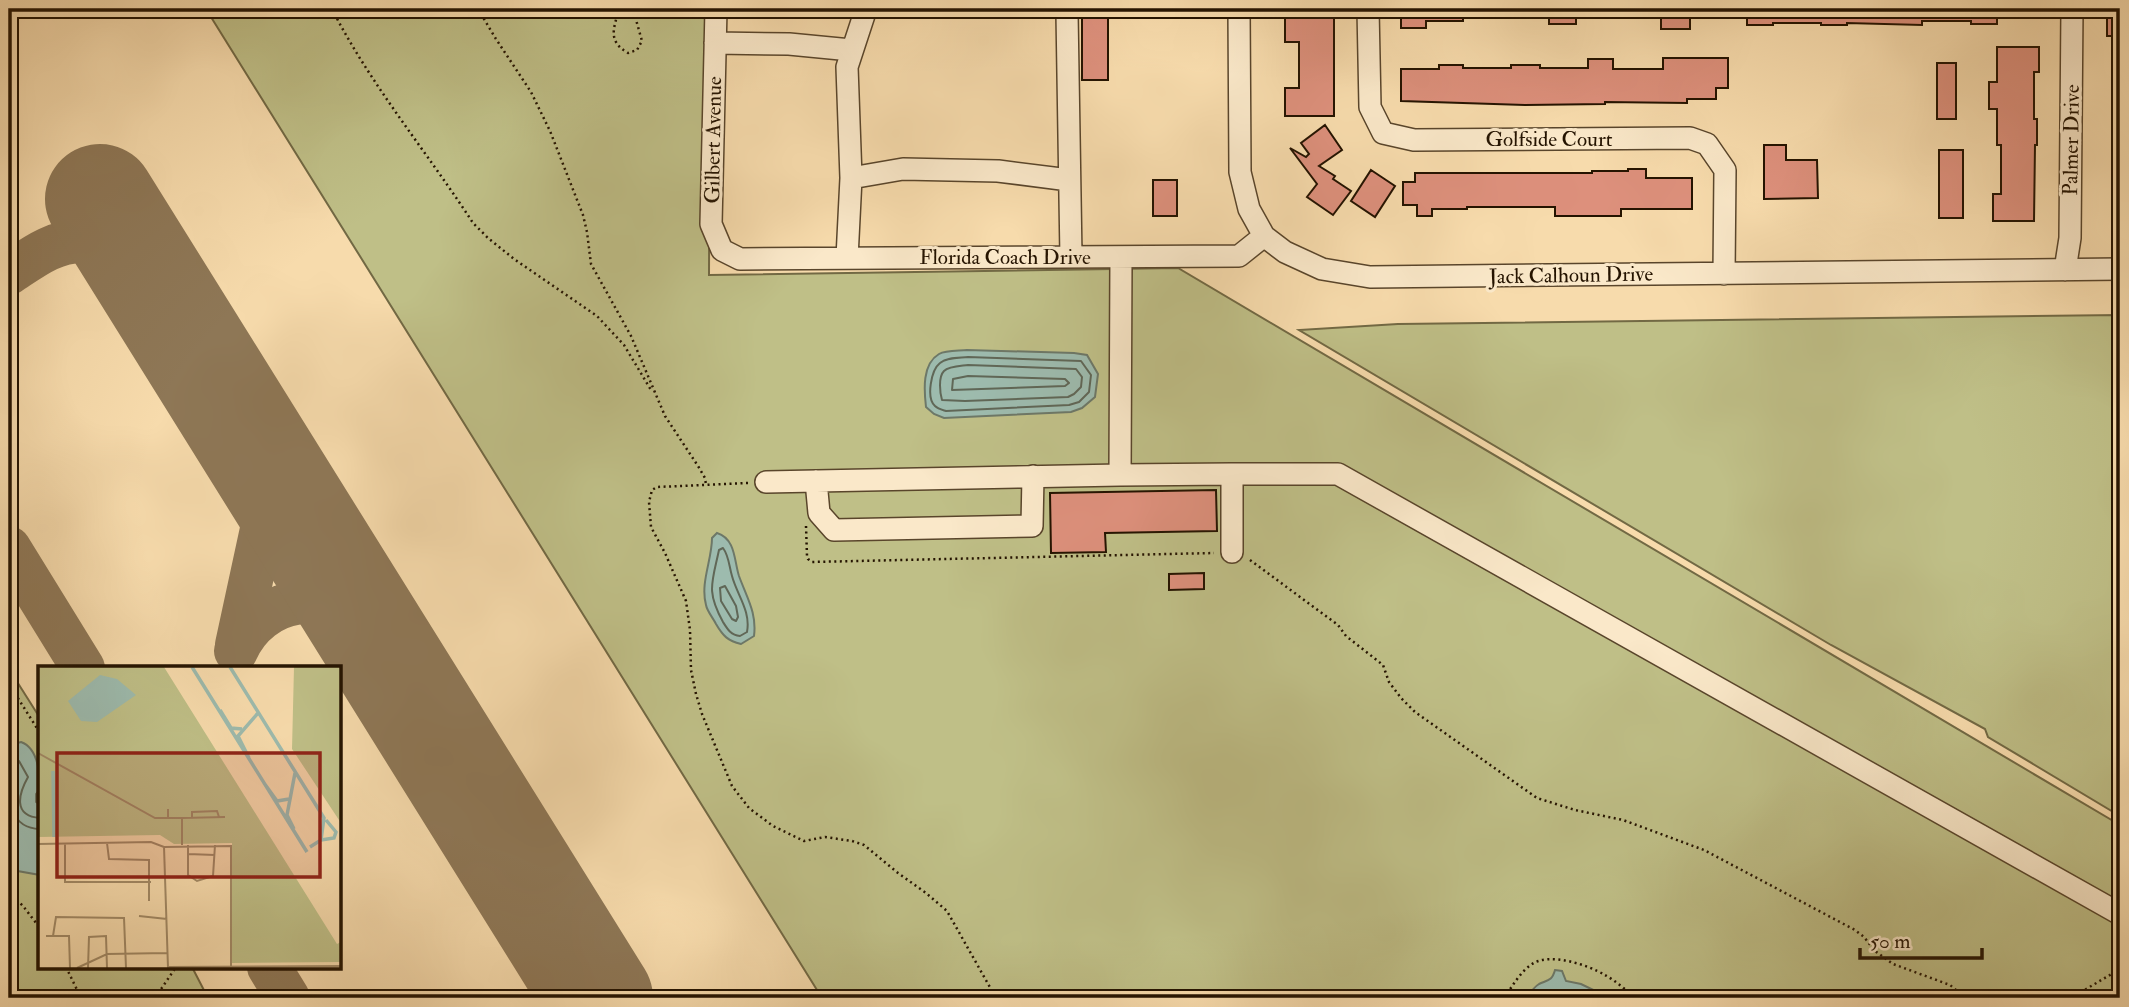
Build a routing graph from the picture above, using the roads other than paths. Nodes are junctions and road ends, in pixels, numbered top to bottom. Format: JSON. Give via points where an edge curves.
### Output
{"nodes":[{"id":1,"x":716,"y":9,"type":"edge"},
{"id":2,"x":866,"y":9,"type":"edge"},
{"id":3,"x":1065,"y":9,"type":"edge"},
{"id":4,"x":1239,"y":9,"type":"edge"},
{"id":5,"x":1368,"y":9,"type":"edge"},
{"id":6,"x":2072,"y":9,"type":"edge"},
{"id":7,"x":715,"y":43,"type":"junction"},
{"id":8,"x":851,"y":50,"type":"junction"},
{"id":9,"x":851,"y":178,"type":"junction"},
{"id":10,"x":1069,"y":180,"type":"junction"},
{"id":11,"x":1264,"y":236,"type":"junction"},
{"id":12,"x":1071,"y":257,"type":"junction"},
{"id":13,"x":1121,"y":257,"type":"junction"},
{"id":14,"x":847,"y":258,"type":"junction"},
{"id":15,"x":740,"y":259,"type":"joint"},
{"id":16,"x":2120,"y":269,"type":"edge"},
{"id":17,"x":2065,"y":270,"type":"junction"},
{"id":18,"x":1724,"y":274,"type":"junction"},
{"id":19,"x":1232,"y":474,"type":"junction"},
{"id":20,"x":1120,"y":475,"type":"junction"},
{"id":21,"x":1033,"y":477,"type":"junction"},
{"id":22,"x":816,"y":481,"type":"junction"},
{"id":23,"x":766,"y":482,"type":"dead end"},
{"id":24,"x":1239,"y":555,"type":"road end"},
{"id":25,"x":2120,"y":914,"type":"edge"}],
"edges":[{"from":1,"to":7,"type":"street","name":"Gilbert Avenue"},
{"from":2,"to":8,"type":"street"},
{"from":3,"to":10,"type":"street"},
{"from":4,"to":11,"type":"street","name":"Jack Calhoun Drive","via":[[1240,172],[1249,209]]},
{"from":5,"to":18,"type":"street","name":"Golfside Court","via":[[1370,107],[1383,133],[1414,140],[1690,138],[1707,144],[1726,170]]},
{"from":6,"to":17,"type":"street","name":"Palmer Drive","via":[[2070,238]]},
{"from":7,"to":8,"type":"street"},
{"from":7,"to":15,"type":"street","name":"Gilbert Avenue","via":[[711,225],[722,250]]},
{"from":8,"to":9,"type":"street","via":[[847,67]]},
{"from":9,"to":10,"type":"street","via":[[904,169],[998,171]]},
{"from":9,"to":14,"type":"street"},
{"from":10,"to":12,"type":"street"},
{"from":11,"to":13,"type":"street","name":"Florida Coach Drive","via":[[1239,256]]},
{"from":11,"to":18,"type":"street","name":"Jack Calhoun Drive","via":[[1285,252],[1322,269],[1370,277]]},
{"from":12,"to":13,"type":"street","name":"Florida Coach Drive"},
{"from":12,"to":14,"type":"street","name":"Florida Coach Drive"},
{"from":13,"to":20,"type":"street"},
{"from":14,"to":15,"type":"street","name":"Florida Coach Drive"},
{"from":16,"to":17,"type":"street","name":"Jack Calhoun Drive"},
{"from":17,"to":18,"type":"street","name":"Jack Calhoun Drive"},
{"from":19,"to":20,"type":"street"},
{"from":19,"to":24,"type":"street"},
{"from":19,"to":25,"type":"street","via":[[1338,474]]},
{"from":20,"to":21,"type":"street"},
{"from":21,"to":22,"type":"street"},
{"from":21,"to":22,"type":"street","via":[[1032,526],[834,530],[819,513]]},
{"from":22,"to":23,"type":"street"}]}
